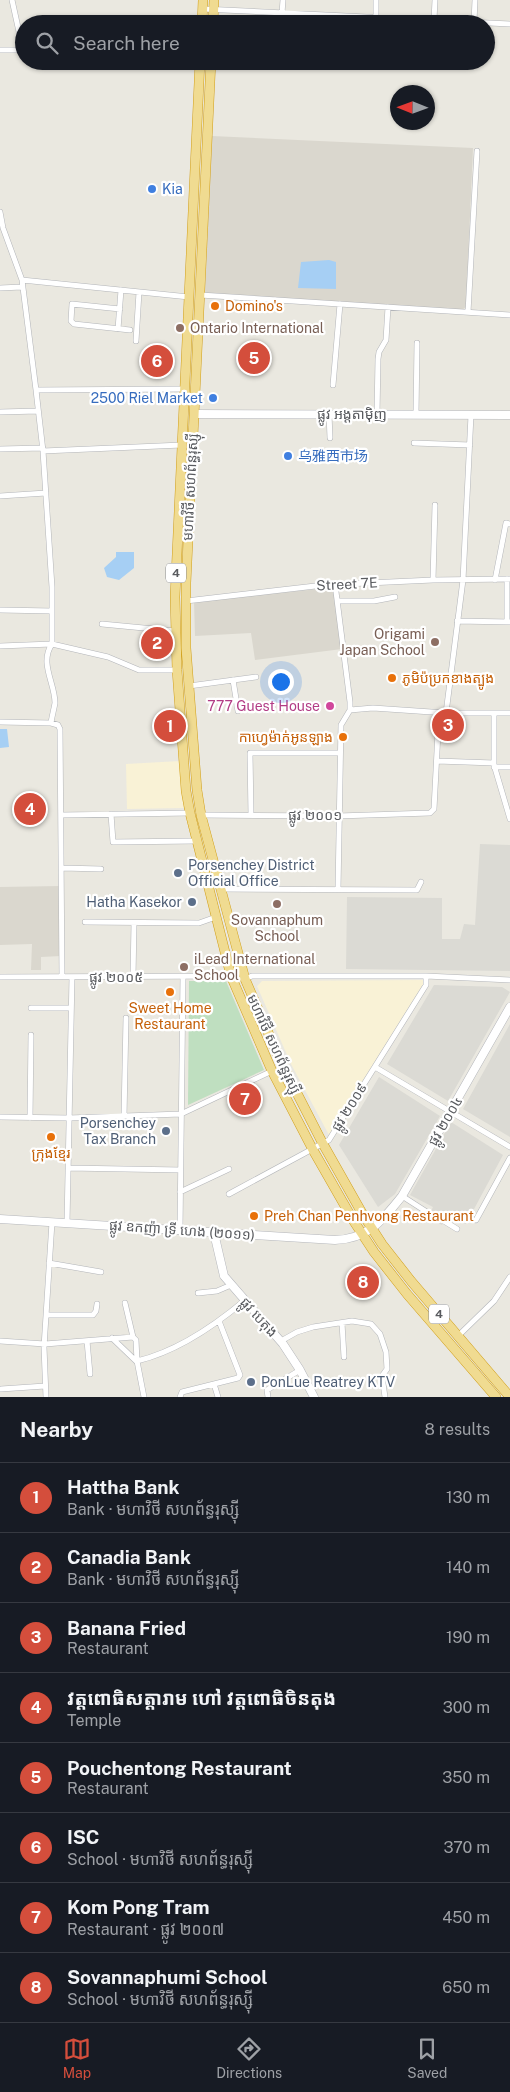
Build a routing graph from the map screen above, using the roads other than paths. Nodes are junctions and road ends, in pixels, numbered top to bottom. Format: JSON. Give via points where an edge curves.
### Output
{"nodes":[{"id":1,"x":12,"y":0,"type":"edge"},
{"id":2,"x":283,"y":0,"type":"edge"},
{"id":3,"x":376,"y":0,"type":"edge"},
{"id":4,"x":435,"y":0,"type":"edge"},
{"id":5,"x":475,"y":0,"type":"edge"},
{"id":6,"x":203,"y":4,"type":"edge"},
{"id":7,"x":214,"y":5,"type":"edge"},
{"id":8,"x":282,"y":12,"type":"junction"},
{"id":9,"x":15,"y":15,"type":"edge"},
{"id":10,"x":338,"y":15,"type":"edge"},
{"id":11,"x":376,"y":15,"type":"edge"},
{"id":12,"x":434,"y":15,"type":"edge"},
{"id":13,"x":474,"y":15,"type":"edge"},
{"id":14,"x":495,"y":23,"type":"edge"},
{"id":15,"x":510,"y":24,"type":"edge"},
{"id":16,"x":0,"y":50,"type":"edge"},
{"id":17,"x":15,"y":50,"type":"edge"},
{"id":18,"x":200,"y":70,"type":"edge"},
{"id":19,"x":211,"y":70,"type":"edge"},
{"id":20,"x":477,"y":151,"type":"dead end"},
{"id":21,"x":0,"y":212,"type":"edge"},
{"id":22,"x":22,"y":280,"type":"junction"},
{"id":23,"x":22,"y":287,"type":"junction"},
{"id":24,"x":0,"y":288,"type":"edge"},
{"id":25,"x":122,"y":290,"type":"junction"},
{"id":26,"x":140,"y":292,"type":"junction"},
{"id":27,"x":200,"y":295,"type":"junction"},
{"id":28,"x":189,"y":297,"type":"junction"},
{"id":29,"x":340,"y":304,"type":"junction"},
{"id":30,"x":388,"y":307,"type":"junction"},
{"id":31,"x":120,"y":309,"type":"junction"},
{"id":32,"x":468,"y":312,"type":"junction"},
{"id":33,"x":510,"y":315,"type":"edge"},
{"id":34,"x":118,"y":329,"type":"junction"},
{"id":35,"x":130,"y":330,"type":"dead end"},
{"id":36,"x":136,"y":341,"type":"dead end"},
{"id":37,"x":417,"y":343,"type":"dead end"},
{"id":38,"x":333,"y":385,"type":"dead end"},
{"id":39,"x":184,"y":389,"type":"junction"},
{"id":40,"x":36,"y":390,"type":"junction"},
{"id":41,"x":38,"y":411,"type":"junction"},
{"id":42,"x":0,"y":412,"type":"edge"},
{"id":43,"x":194,"y":414,"type":"junction"},
{"id":44,"x":329,"y":414,"type":"junction"},
{"id":45,"x":377,"y":414,"type":"junction"},
{"id":46,"x":416,"y":414,"type":"junction"},
{"id":47,"x":471,"y":415,"type":"junction"},
{"id":48,"x":510,"y":415,"type":"edge"},
{"id":49,"x":330,"y":438,"type":"dead end"},
{"id":50,"x":414,"y":443,"type":"dead end"},
{"id":51,"x":470,"y":444,"type":"junction"},
{"id":52,"x":182,"y":445,"type":"junction"},
{"id":53,"x":0,"y":449,"type":"edge"},
{"id":54,"x":43,"y":449,"type":"junction"},
{"id":55,"x":46,"y":493,"type":"junction"},
{"id":56,"x":180,"y":493,"type":"junction"},
{"id":57,"x":190,"y":494,"type":"junction"},
{"id":58,"x":0,"y":496,"type":"edge"},
{"id":59,"x":435,"y":505,"type":"dead end"},
{"id":60,"x":510,"y":524,"type":"edge"},
{"id":61,"x":508,"y":579,"type":"edge"},
{"id":62,"x":433,"y":580,"type":"junction"},
{"id":63,"x":463,"y":580,"type":"junction"},
{"id":64,"x":495,"y":580,"type":"junction"},
{"id":65,"x":335,"y":584,"type":"junction"},
{"id":66,"x":395,"y":597,"type":"dead end"},
{"id":67,"x":186,"y":601,"type":"junction"},
{"id":68,"x":338,"y":602,"type":"junction"},
{"id":69,"x":0,"y":610,"type":"edge"},
{"id":70,"x":52,"y":611,"type":"junction"},
{"id":71,"x":457,"y":621,"type":"junction"},
{"id":72,"x":509,"y":622,"type":"edge"},
{"id":73,"x":102,"y":624,"type":"dead end"},
{"id":74,"x":175,"y":631,"type":"junction"},
{"id":75,"x":52,"y":644,"type":"junction"},
{"id":76,"x":0,"y":646,"type":"edge"},
{"id":77,"x":186,"y":648,"type":"junction"},
{"id":78,"x":176,"y":649,"type":"junction"},
{"id":79,"x":177,"y":670,"type":"junction"},
{"id":80,"x":256,"y":676,"type":"dead end"},
{"id":81,"x":233,"y":680,"type":"junction"},
{"id":82,"x":189,"y":686,"type":"junction"},
{"id":83,"x":350,"y":710,"type":"junction"},
{"id":84,"x":238,"y":711,"type":"dead end"},
{"id":85,"x":439,"y":713,"type":"junction"},
{"id":86,"x":446,"y":713,"type":"junction"},
{"id":87,"x":494,"y":713,"type":"junction"},
{"id":88,"x":510,"y":713,"type":"edge"},
{"id":89,"x":0,"y":722,"type":"edge"},
{"id":90,"x":51,"y":723,"type":"junction"},
{"id":91,"x":340,"y":753,"type":"junction"},
{"id":92,"x":437,"y":761,"type":"junction"},
{"id":93,"x":494,"y":765,"type":"junction"},
{"id":94,"x":510,"y":767,"type":"edge"},
{"id":95,"x":190,"y":813,"type":"junction"},
{"id":96,"x":111,"y":814,"type":"junction"},
{"id":97,"x":62,"y":815,"type":"junction"},
{"id":98,"x":201,"y":815,"type":"junction"},
{"id":99,"x":251,"y":815,"type":"junction"},
{"id":100,"x":338,"y":816,"type":"junction"},
{"id":101,"x":510,"y":819,"type":"edge"},
{"id":102,"x":196,"y":841,"type":"junction"},
{"id":103,"x":62,"y":868,"type":"junction"},
{"id":104,"x":101,"y":869,"type":"dead end"},
{"id":105,"x":421,"y":882,"type":"dead end"},
{"id":106,"x":220,"y":889,"type":"junction"},
{"id":107,"x":338,"y":889,"type":"junction"},
{"id":108,"x":216,"y":917,"type":"junction"},
{"id":109,"x":85,"y":922,"type":"dead end"},
{"id":110,"x":134,"y":922,"type":"junction"},
{"id":111,"x":231,"y":976,"type":"junction"},
{"id":112,"x":426,"y":976,"type":"junction"},
{"id":113,"x":0,"y":977,"type":"edge"},
{"id":114,"x":62,"y":977,"type":"junction"},
{"id":115,"x":72,"y":977,"type":"junction"},
{"id":116,"x":133,"y":977,"type":"junction"},
{"id":117,"x":183,"y":977,"type":"junction"},
{"id":118,"x":245,"y":978,"type":"junction"},
{"id":119,"x":510,"y":980,"type":"edge"},
{"id":120,"x":510,"y":1007,"type":"edge"},
{"id":121,"x":31,"y":1008,"type":"dead end"},
{"id":122,"x":71,"y":1008,"type":"junction"},
{"id":123,"x":126,"y":1018,"type":"dead end"},
{"id":124,"x":31,"y":1035,"type":"dead end"},
{"id":125,"x":375,"y":1067,"type":"junction"},
{"id":126,"x":272,"y":1072,"type":"junction"},
{"id":127,"x":449,"y":1112,"type":"junction"},
{"id":128,"x":182,"y":1114,"type":"junction"},
{"id":129,"x":0,"y":1117,"type":"edge"},
{"id":130,"x":124,"y":1117,"type":"junction"},
{"id":131,"x":30,"y":1118,"type":"junction"},
{"id":132,"x":69,"y":1118,"type":"junction"},
{"id":133,"x":323,"y":1144,"type":"junction"},
{"id":134,"x":510,"y":1147,"type":"edge"},
{"id":135,"x":313,"y":1150,"type":"junction"},
{"id":136,"x":510,"y":1158,"type":"edge"},
{"id":137,"x":68,"y":1168,"type":"junction"},
{"id":138,"x":229,"y":1169,"type":"dead end"},
{"id":139,"x":181,"y":1170,"type":"junction"},
{"id":140,"x":180,"y":1192,"type":"junction"},
{"id":141,"x":229,"y":1194,"type":"dead end"},
{"id":142,"x":402,"y":1196,"type":"junction"},
{"id":143,"x":430,"y":1214,"type":"tunnel mouth"},
{"id":144,"x":0,"y":1219,"type":"edge"},
{"id":145,"x":476,"y":1220,"type":"dead end"},
{"id":146,"x":444,"y":1221,"type":"tunnel mouth"},
{"id":147,"x":52,"y":1222,"type":"junction"},
{"id":148,"x":67,"y":1222,"type":"junction"},
{"id":149,"x":371,"y":1228,"type":"junction"},
{"id":150,"x":457,"y":1229,"type":"dead end"},
{"id":151,"x":180,"y":1230,"type":"junction"},
{"id":152,"x":214,"y":1233,"type":"junction"},
{"id":153,"x":362,"y":1234,"type":"junction"},
{"id":154,"x":49,"y":1264,"type":"junction"},
{"id":155,"x":101,"y":1272,"type":"dead end"},
{"id":156,"x":510,"y":1277,"type":"edge"},
{"id":157,"x":231,"y":1285,"type":"junction"},
{"id":158,"x":198,"y":1293,"type":"dead end"},
{"id":159,"x":244,"y":1301,"type":"junction"},
{"id":160,"x":125,"y":1303,"type":"dead end"},
{"id":161,"x":97,"y":1304,"type":"dead end"},
{"id":162,"x":46,"y":1315,"type":"junction"},
{"id":163,"x":219,"y":1321,"type":"junction"},
{"id":164,"x":342,"y":1323,"type":"junction"},
{"id":165,"x":458,"y":1336,"type":"junction"},
{"id":166,"x":133,"y":1337,"type":"junction"},
{"id":167,"x":112,"y":1338,"type":"junction"},
{"id":168,"x":0,"y":1341,"type":"edge"},
{"id":169,"x":87,"y":1341,"type":"junction"},
{"id":170,"x":281,"y":1341,"type":"junction"},
{"id":171,"x":45,"y":1344,"type":"junction"},
{"id":172,"x":344,"y":1356,"type":"dead end"},
{"id":173,"x":136,"y":1361,"type":"junction"},
{"id":174,"x":300,"y":1370,"type":"junction"},
{"id":175,"x":90,"y":1374,"type":"dead end"},
{"id":176,"x":214,"y":1384,"type":"junction"},
{"id":177,"x":46,"y":1386,"type":"junction"},
{"id":178,"x":1,"y":1389,"type":"edge"},
{"id":179,"x":508,"y":1396,"type":"edge"},
{"id":180,"x":46,"y":1397,"type":"edge"},
{"id":181,"x":144,"y":1397,"type":"edge"},
{"id":182,"x":180,"y":1397,"type":"edge"},
{"id":183,"x":218,"y":1397,"type":"edge"},
{"id":184,"x":268,"y":1397,"type":"edge"},
{"id":185,"x":314,"y":1397,"type":"edge"},
{"id":186,"x":385,"y":1397,"type":"edge"},
{"id":187,"x":496,"y":1397,"type":"edge"}],
"edges":[{"from":1,"to":9,"type":"street"},
{"from":2,"to":8,"type":"street"},
{"from":3,"to":11,"type":"street"},
{"from":4,"to":12,"type":"street"},
{"from":5,"to":13,"type":"street"},
{"from":6,"to":7,"type":"street"},
{"from":7,"to":8,"type":"street"},
{"from":8,"to":10,"type":"street"},
{"from":14,"to":15,"type":"street"},
{"from":16,"to":17,"type":"street"},
{"from":18,"to":28,"type":"highway","name":"មហាវិថី សហព័ន្ធរុស្ស៊ី","number":"4"},
{"from":19,"to":27,"type":"highway","name":"មហាវិថី សហព័ន្ធរុស្ស៊ី","number":"4"},
{"from":20,"to":32,"type":"street"},
{"from":21,"to":22,"type":"street"},
{"from":22,"to":23,"type":"street"},
{"from":22,"to":25,"type":"street"},
{"from":23,"to":24,"type":"street"},
{"from":23,"to":40,"type":"street"},
{"from":25,"to":26,"type":"street"},
{"from":25,"to":31,"type":"street"},
{"from":26,"to":28,"type":"street"},
{"from":26,"to":36,"type":"street"},
{"from":27,"to":29,"type":"street"},
{"from":27,"to":43,"type":"highway","name":"មហាវិថី សហព័ន្ធរុស្ស៊ី","number":"4"},
{"from":28,"to":39,"type":"highway","name":"មហាវិថី សហព័ន្ធរុស្ស៊ី","number":"4"},
{"from":29,"to":30,"type":"street"},
{"from":29,"to":38,"type":"street"},
{"from":30,"to":32,"type":"street"},
{"from":30,"to":45,"type":"street","via":[[386,340],[378,359]]},
{"from":31,"to":34,"type":"street"},
{"from":31,"to":34,"type":"street","via":[[72,306],[72,323]]},
{"from":32,"to":33,"type":"street"},
{"from":34,"to":35,"type":"street"},
{"from":37,"to":46,"type":"street"},
{"from":39,"to":40,"type":"street"},
{"from":39,"to":52,"type":"highway","name":"មហាវិថី សហព័ន្ធរុស្ស៊ី","number":"4"},
{"from":40,"to":41,"type":"street"},
{"from":41,"to":42,"type":"street"},
{"from":41,"to":54,"type":"street"},
{"from":43,"to":44,"type":"main road","name":"ផ្លូវ អង្តតាម៉ិញ"},
{"from":43,"to":57,"type":"highway","name":"មហាវិថី សហព័ន្ធរុស្ស៊ី","number":"4"},
{"from":44,"to":45,"type":"main road","name":"ផ្លូវ អង្តតាម៉ិញ"},
{"from":44,"to":49,"type":"street"},
{"from":45,"to":46,"type":"main road","name":"ផ្លូវ អង្តតាម៉ិញ"},
{"from":46,"to":47,"type":"main road","name":"ផ្លូវ អង្តតាម៉ិញ"},
{"from":47,"to":48,"type":"main road","name":"ផ្លូវ អង្តតាម៉ិញ"},
{"from":47,"to":51,"type":"street"},
{"from":50,"to":51,"type":"street"},
{"from":51,"to":63,"type":"street"},
{"from":52,"to":54,"type":"street"},
{"from":52,"to":56,"type":"highway","name":"មហាវិថី សហព័ន្ធរុស្ស៊ី","number":"4"},
{"from":53,"to":54,"type":"street"},
{"from":54,"to":55,"type":"street"},
{"from":55,"to":58,"type":"street"},
{"from":55,"to":70,"type":"street"},
{"from":56,"to":57,"type":"highway"},
{"from":56,"to":74,"type":"highway","name":"មហាវិថី សហព័ន្ធរុស្ស៊ី","number":"4"},
{"from":57,"to":67,"type":"highway","name":"មហាវិថី សហព័ន្ធរុស្ស៊ី","number":"4"},
{"from":59,"to":62,"type":"street"},
{"from":60,"to":64,"type":"street","via":[[506,523]]},
{"from":61,"to":64,"type":"street","name":"Street 7E"},
{"from":61,"to":72,"type":"street"},
{"from":62,"to":63,"type":"street","name":"Street 7E"},
{"from":62,"to":65,"type":"street","name":"Street 7E"},
{"from":63,"to":64,"type":"street","name":"Street 7E"},
{"from":63,"to":71,"type":"street"},
{"from":65,"to":67,"type":"street","name":"Street 7E"},
{"from":65,"to":68,"type":"street"},
{"from":66,"to":68,"type":"street"},
{"from":67,"to":77,"type":"highway","name":"មហាវិថី សហព័ន្ធរុស្ស៊ី","number":"4"},
{"from":68,"to":83,"type":"street"},
{"from":69,"to":70,"type":"street"},
{"from":70,"to":75,"type":"street"},
{"from":71,"to":72,"type":"street"},
{"from":71,"to":86,"type":"street"},
{"from":73,"to":74,"type":"street"},
{"from":74,"to":78,"type":"highway","name":"មហាវិថី សហព័ន្ធរុស្ស៊ី","number":"4"},
{"from":75,"to":76,"type":"street"},
{"from":75,"to":79,"type":"street","via":[[108,657],[138,670]]},
{"from":75,"to":90,"type":"street","via":[[48,650],[47,671],[55,702]]},
{"from":77,"to":78,"type":"highway"},
{"from":77,"to":82,"type":"highway","name":"មហាវិថី សហព័ន្ធរុស្ស៊ី","number":"4"},
{"from":78,"to":79,"type":"highway","name":"មហាវិថី សហព័ន្ធរុស្ស៊ី","number":"4"},
{"from":79,"to":95,"type":"highway","name":"មហាវិថី សហព័ន្ធរុស្ស៊ី","number":"4"},
{"from":80,"to":81,"type":"street"},
{"from":81,"to":82,"type":"street"},
{"from":81,"to":84,"type":"street"},
{"from":82,"to":98,"type":"highway","name":"មហាវិថី សហព័ន្ធរុស្ស៊ី","number":"4"},
{"from":83,"to":85,"type":"street","via":[[388,708]]},
{"from":83,"to":91,"type":"street","via":[[341,725]]},
{"from":85,"to":86,"type":"street"},
{"from":85,"to":92,"type":"street"},
{"from":86,"to":87,"type":"street"},
{"from":87,"to":88,"type":"street"},
{"from":87,"to":93,"type":"street"},
{"from":89,"to":90,"type":"street"},
{"from":90,"to":97,"type":"street","via":[[58,725],[61,733]]},
{"from":91,"to":99,"type":"street","via":[[250,753]]},
{"from":91,"to":100,"type":"street"},
{"from":92,"to":93,"type":"street"},
{"from":92,"to":100,"type":"street","name":"ផ្លូវ ២០០១","via":[[434,809],[428,814]]},
{"from":93,"to":94,"type":"street"},
{"from":93,"to":101,"type":"street"},
{"from":95,"to":96,"type":"street"},
{"from":95,"to":102,"type":"highway","name":"មហាវិថី សហព័ន្ធរុស្ស៊ី","number":"4"},
{"from":96,"to":97,"type":"street"},
{"from":96,"to":102,"type":"street","via":[[113,842]]},
{"from":97,"to":103,"type":"street"},
{"from":98,"to":99,"type":"street","name":"ផ្លូវ ២០០១"},
{"from":98,"to":106,"type":"highway","name":"មហាវិថី សហព័ន្ធរុស្ស៊ី","number":"4"},
{"from":99,"to":100,"type":"street","name":"ផ្លូវ ២០០១"},
{"from":100,"to":107,"type":"street"},
{"from":102,"to":108,"type":"highway","name":"មហាវិថី សហព័ន្ធរុស្ស៊ី","number":"4"},
{"from":103,"to":104,"type":"street"},
{"from":103,"to":114,"type":"street"},
{"from":105,"to":107,"type":"street","via":[[418,890]]},
{"from":106,"to":107,"type":"street"},
{"from":106,"to":118,"type":"highway","name":"មហាវិថី សហព័ន្ធរុស្ស៊ី","number":"4"},
{"from":108,"to":110,"type":"street","via":[[199,923]]},
{"from":108,"to":111,"type":"highway","name":"មហាវិថី សហព័ន្ធរុស្ស៊ី","number":"4"},
{"from":109,"to":110,"type":"street"},
{"from":110,"to":116,"type":"street"},
{"from":111,"to":117,"type":"street","name":"ផ្លូវ ២០០៥"},
{"from":111,"to":126,"type":"highway","name":"មហាវិថី សហព័ន្ធរុស្ស៊ី","number":"4"},
{"from":112,"to":118,"type":"street"},
{"from":112,"to":119,"type":"street"},
{"from":112,"to":125,"type":"street","name":"ផ្លូវ ២០០៩","via":[[426,985]]},
{"from":113,"to":114,"type":"street","name":"ផ្លូវ ២០០៥"},
{"from":114,"to":115,"type":"street","name":"ផ្លូវ ២០០៥"},
{"from":115,"to":116,"type":"street","name":"ផ្លូវ ២០០៥"},
{"from":115,"to":122,"type":"street"},
{"from":116,"to":117,"type":"street","name":"ផ្លូវ ២០០៥"},
{"from":117,"to":128,"type":"street"},
{"from":118,"to":133,"type":"highway","name":"មហាវិថី សហព័ន្ធរុស្ស៊ី","number":"4","via":[[280,1060]]},
{"from":120,"to":127,"type":"main road","name":"ផ្លូវ ២០០៤"},
{"from":121,"to":122,"type":"street"},
{"from":122,"to":132,"type":"street"},
{"from":123,"to":130,"type":"street"},
{"from":124,"to":131,"type":"street"},
{"from":125,"to":127,"type":"street"},
{"from":125,"to":133,"type":"street","name":"ផ្លូវ ២០០៩","via":[[329,1140]]},
{"from":126,"to":128,"type":"street"},
{"from":126,"to":135,"type":"highway","name":"មហាវិថី សហព័ន្ធរុស្ស៊ី","number":"4"},
{"from":127,"to":134,"type":"street"},
{"from":127,"to":142,"type":"main road","name":"ផ្លូវ ២០០៤"},
{"from":128,"to":130,"type":"street"},
{"from":128,"to":139,"type":"street"},
{"from":129,"to":131,"type":"street"},
{"from":130,"to":132,"type":"street"},
{"from":131,"to":132,"type":"street"},
{"from":132,"to":137,"type":"street"},
{"from":133,"to":135,"type":"street","name":"ផ្លូវ ២០០៩"},
{"from":133,"to":149,"type":"highway","name":"មហាវិថី សហព័ន្ធរុស្ស៊ី","number":"4"},
{"from":135,"to":141,"type":"street","name":"ផ្លូវ ២០០៩"},
{"from":135,"to":153,"type":"highway","name":"មហាវិថី សហព័ន្ធរុស្ស៊ី","number":"4"},
{"from":136,"to":145,"type":"street"},
{"from":137,"to":139,"type":"street"},
{"from":137,"to":148,"type":"street"},
{"from":138,"to":140,"type":"street"},
{"from":139,"to":140,"type":"street"},
{"from":140,"to":151,"type":"street"},
{"from":142,"to":143,"type":"street"},
{"from":142,"to":149,"type":"main road","name":"ផ្លូវ ២០០៤","via":[[385,1218]]},
{"from":144,"to":147,"type":"main road","name":"ផ្លូវ ឧកញ៉ា ទ្រី ហេង (២០១១)"},
{"from":146,"to":150,"type":"street"},
{"from":147,"to":148,"type":"main road","name":"ផ្លូវ ឧកញ៉ា ទ្រី ហេង (២០១១)"},
{"from":147,"to":154,"type":"street"},
{"from":148,"to":151,"type":"main road","name":"ផ្លូវ ឧកញ៉ា ទ្រី ហេង (២០១១)"},
{"from":149,"to":153,"type":"main road","name":"ផ្លូវ ឧកញ៉ា ទ្រី ហេង (២០១១)"},
{"from":149,"to":165,"type":"highway","name":"មហាវិថី សហព័ន្ធរុស្ស៊ី","number":"4"},
{"from":151,"to":152,"type":"main road","name":"ផ្លូវ ឧកញ៉ា ទ្រី ហេង (២០១១)"},
{"from":152,"to":153,"type":"main road","name":"ផ្លូវ ឧកញ៉ា ទ្រី ហេង (២០១១)","via":[[334,1240],[353,1239]]},
{"from":152,"to":157,"type":"main road","name":"ផ្លូវ បេតុង","via":[[220,1268]]},
{"from":153,"to":187,"type":"highway","name":"មហាវិថី សហព័ន្ធរុស្ស៊ី","number":"4","via":[[399,1285]]},
{"from":154,"to":155,"type":"street"},
{"from":154,"to":162,"type":"street"},
{"from":156,"to":165,"type":"street","via":[[494,1301]]},
{"from":157,"to":158,"type":"street","via":[[217,1291]]},
{"from":157,"to":159,"type":"main road","name":"ផ្លូវ បេតុង"},
{"from":159,"to":163,"type":"street"},
{"from":159,"to":170,"type":"main road","name":"ផ្លូវ បេតុង"},
{"from":160,"to":166,"type":"street"},
{"from":161,"to":162,"type":"street","via":[[93,1314]]},
{"from":162,"to":171,"type":"street"},
{"from":163,"to":173,"type":"street","via":[[166,1351]]},
{"from":163,"to":176,"type":"street","via":[[240,1375]]},
{"from":164,"to":170,"type":"street","via":[[313,1327]]},
{"from":164,"to":172,"type":"street"},
{"from":164,"to":186,"type":"street","via":[[371,1324],[380,1334],[386,1352],[387,1369],[382,1376]]},
{"from":165,"to":179,"type":"highway","name":"មហាវិថី សហព័ន្ធរុស្ស៊ី","number":"4"},
{"from":166,"to":167,"type":"street"},
{"from":166,"to":173,"type":"street","via":[[136,1340]]},
{"from":167,"to":169,"type":"street"},
{"from":167,"to":173,"type":"street"},
{"from":168,"to":171,"type":"street"},
{"from":169,"to":171,"type":"street"},
{"from":169,"to":175,"type":"street"},
{"from":170,"to":174,"type":"main road","name":"ផ្លូវ បេតុង"},
{"from":171,"to":177,"type":"street"},
{"from":173,"to":181,"type":"street"},
{"from":174,"to":184,"type":"street","via":[[267,1390]]},
{"from":174,"to":185,"type":"main road","name":"ផ្លូវ បេតុង"},
{"from":176,"to":182,"type":"street","via":[[182,1392]]},
{"from":176,"to":183,"type":"street"},
{"from":177,"to":178,"type":"street"},
{"from":177,"to":180,"type":"street"}]}
